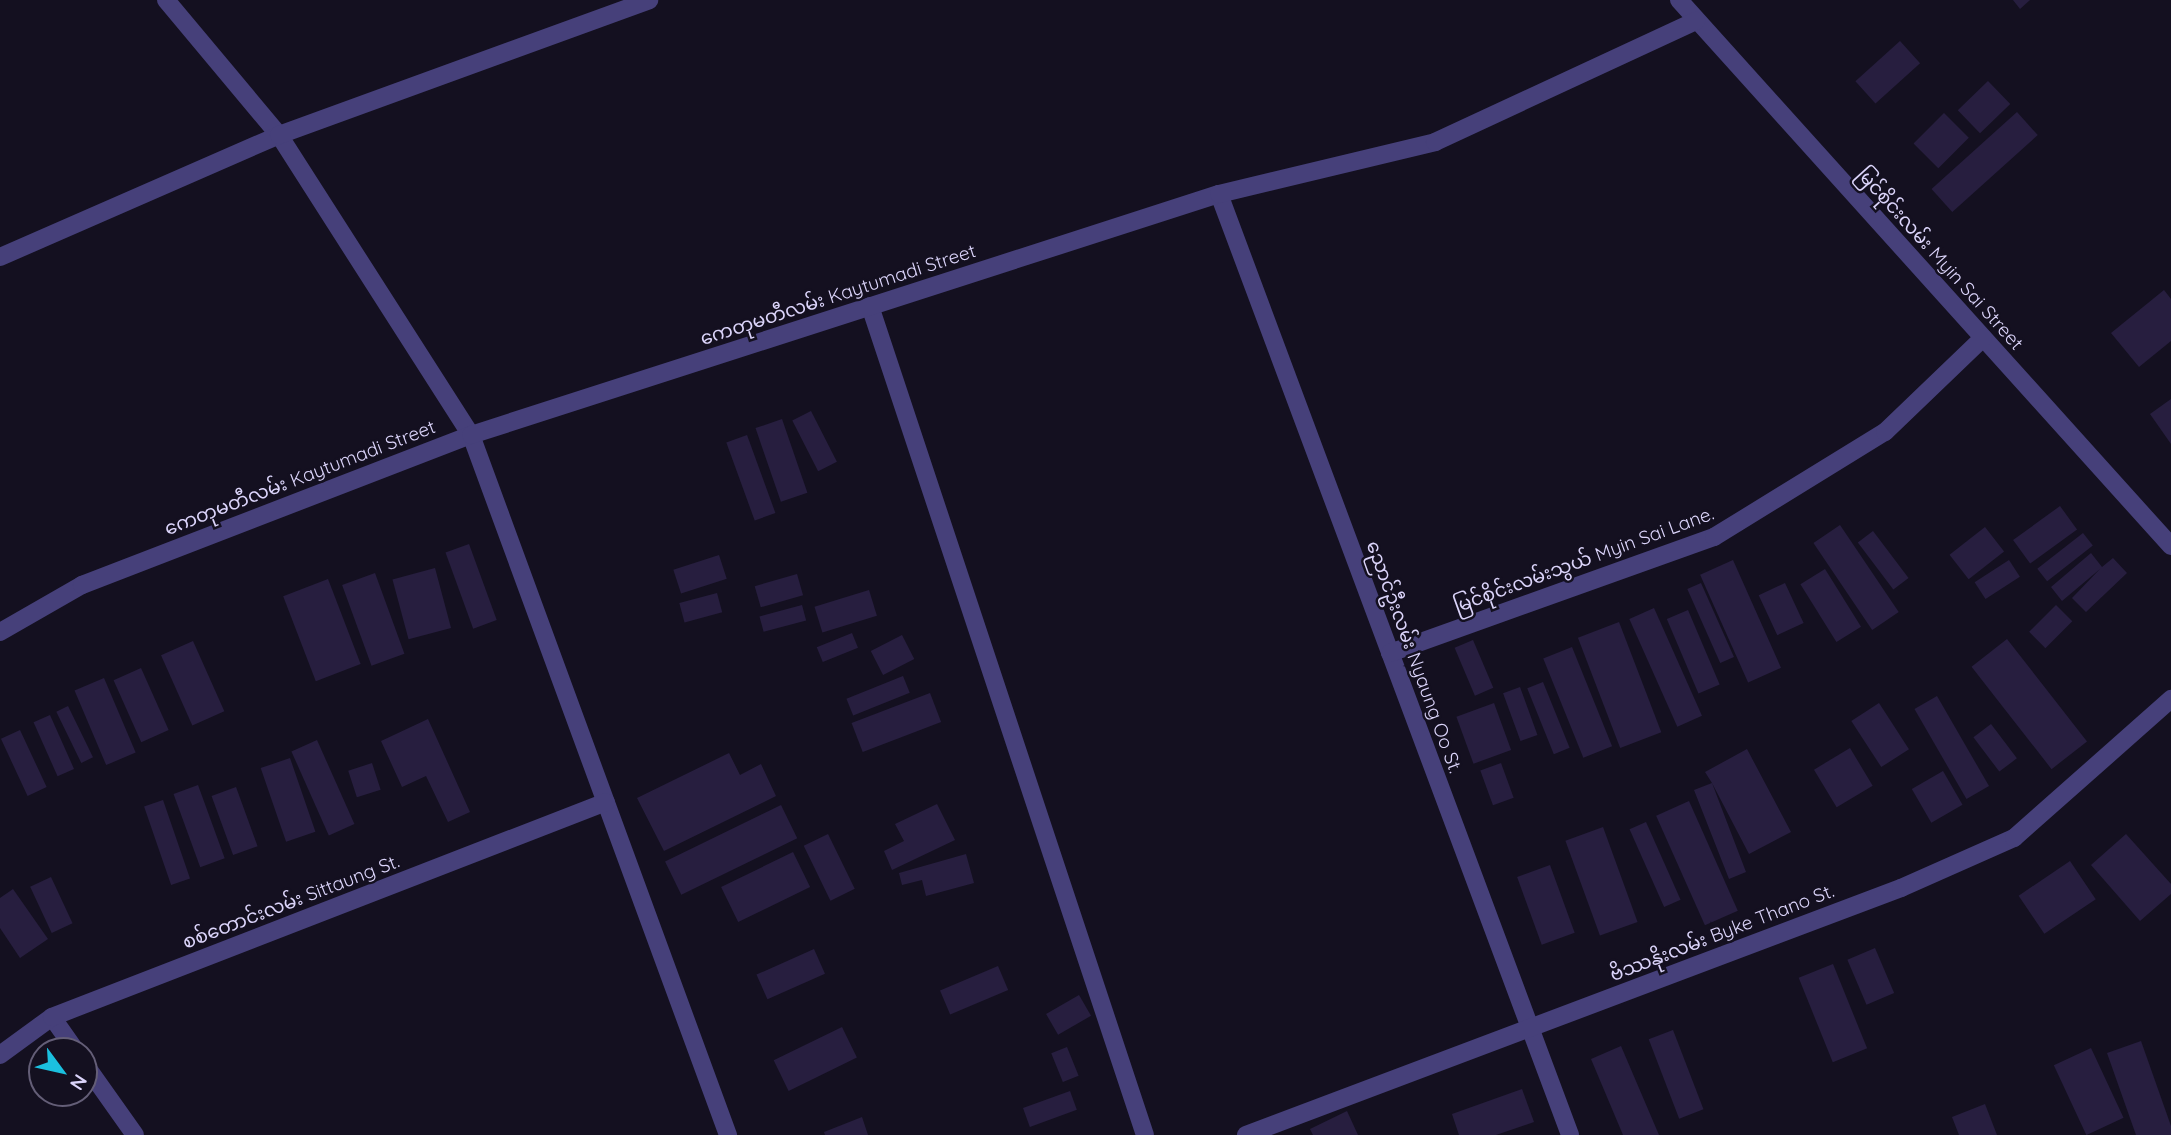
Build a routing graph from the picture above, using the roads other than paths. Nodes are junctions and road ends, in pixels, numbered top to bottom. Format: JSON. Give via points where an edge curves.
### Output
{"nodes":[{"id":1,"x":166,"y":0,"type":"edge"},
{"id":2,"x":649,"y":0,"type":"edge"},
{"id":3,"x":1679,"y":0,"type":"edge"},
{"id":4,"x":1696,"y":21,"type":"junction"},
{"id":5,"x":279,"y":135,"type":"junction"},
{"id":6,"x":1219,"y":194,"type":"junction"},
{"id":7,"x":0,"y":257,"type":"edge"},
{"id":8,"x":870,"y":306,"type":"junction"},
{"id":9,"x":1983,"y":338,"type":"junction"},
{"id":10,"x":471,"y":435,"type":"junction"},
{"id":11,"x":2171,"y":546,"type":"edge"},
{"id":12,"x":0,"y":632,"type":"edge"},
{"id":13,"x":1390,"y":653,"type":"junction"},
{"id":14,"x":2171,"y":699,"type":"edge"},
{"id":15,"x":606,"y":802,"type":"junction"},
{"id":16,"x":52,"y":1017,"type":"junction"},
{"id":17,"x":1529,"y":1028,"type":"junction"},
{"id":18,"x":66,"y":1037,"type":"edge"},
{"id":19,"x":0,"y":1055,"type":"edge"},
{"id":20,"x":98,"y":1083,"type":"edge"},
{"id":21,"x":135,"y":1135,"type":"edge"},
{"id":22,"x":728,"y":1135,"type":"edge"},
{"id":23,"x":1145,"y":1135,"type":"edge"},
{"id":24,"x":1246,"y":1135,"type":"edge"},
{"id":25,"x":1570,"y":1135,"type":"edge"}],
"edges":[{"from":1,"to":5,"type":"street"},
{"from":2,"to":5,"type":"street"},
{"from":3,"to":4,"type":"street","name":"မြင်စိုင်းလမ်း Myin Sai Street"},
{"from":4,"to":6,"type":"street","name":"ကေတုမတီလမ်း Kaytumadi Street","via":[[1435,142]]},
{"from":4,"to":9,"type":"street","name":"မြင်စိုင်းလမ်း Myin Sai Street"},
{"from":5,"to":7,"type":"street"},
{"from":5,"to":10,"type":"street"},
{"from":6,"to":8,"type":"street","name":"ကေတုမတီလမ်း Kaytumadi Street"},
{"from":6,"to":13,"type":"street","name":"ညောင်ဦးလမ်း Nyaung Oo St."},
{"from":8,"to":10,"type":"street","name":"ကေတုမတီလမ်း Kaytumadi Street"},
{"from":8,"to":23,"type":"street"},
{"from":9,"to":11,"type":"street","name":"မြင်စိုင်းလမ်း Myin Sai Street"},
{"from":9,"to":13,"type":"street","name":"မြင်စိုင်းလမ်းသွယ် Myin Sai Lane.","via":[[1885,432],[1714,537]]},
{"from":10,"to":12,"type":"street","name":"ကေတုမတီလမ်း Kaytumadi Street","via":[[82,585]]},
{"from":10,"to":15,"type":"street"},
{"from":13,"to":17,"type":"street","name":"ညောင်ဦးလမ်း Nyaung Oo St."},
{"from":14,"to":17,"type":"street","name":"ဗိဿနိုးလမ်း Byke Thano St.","via":[[2014,838],[1900,888]]},
{"from":15,"to":16,"type":"street","name":"စစ်တောင်းလမ်း Sittaung St."},
{"from":15,"to":22,"type":"street"},
{"from":16,"to":18,"type":"street"},
{"from":16,"to":19,"type":"street","name":"စစ်တောင်းလမ်း Sittaung St."},
{"from":17,"to":24,"type":"street","name":"ဗိဿနိုးလမ်း Byke Thano St."},
{"from":17,"to":25,"type":"street","name":"ညောင်ဦးလမ်း Nyaung Oo St."},
{"from":20,"to":21,"type":"street"}]}
